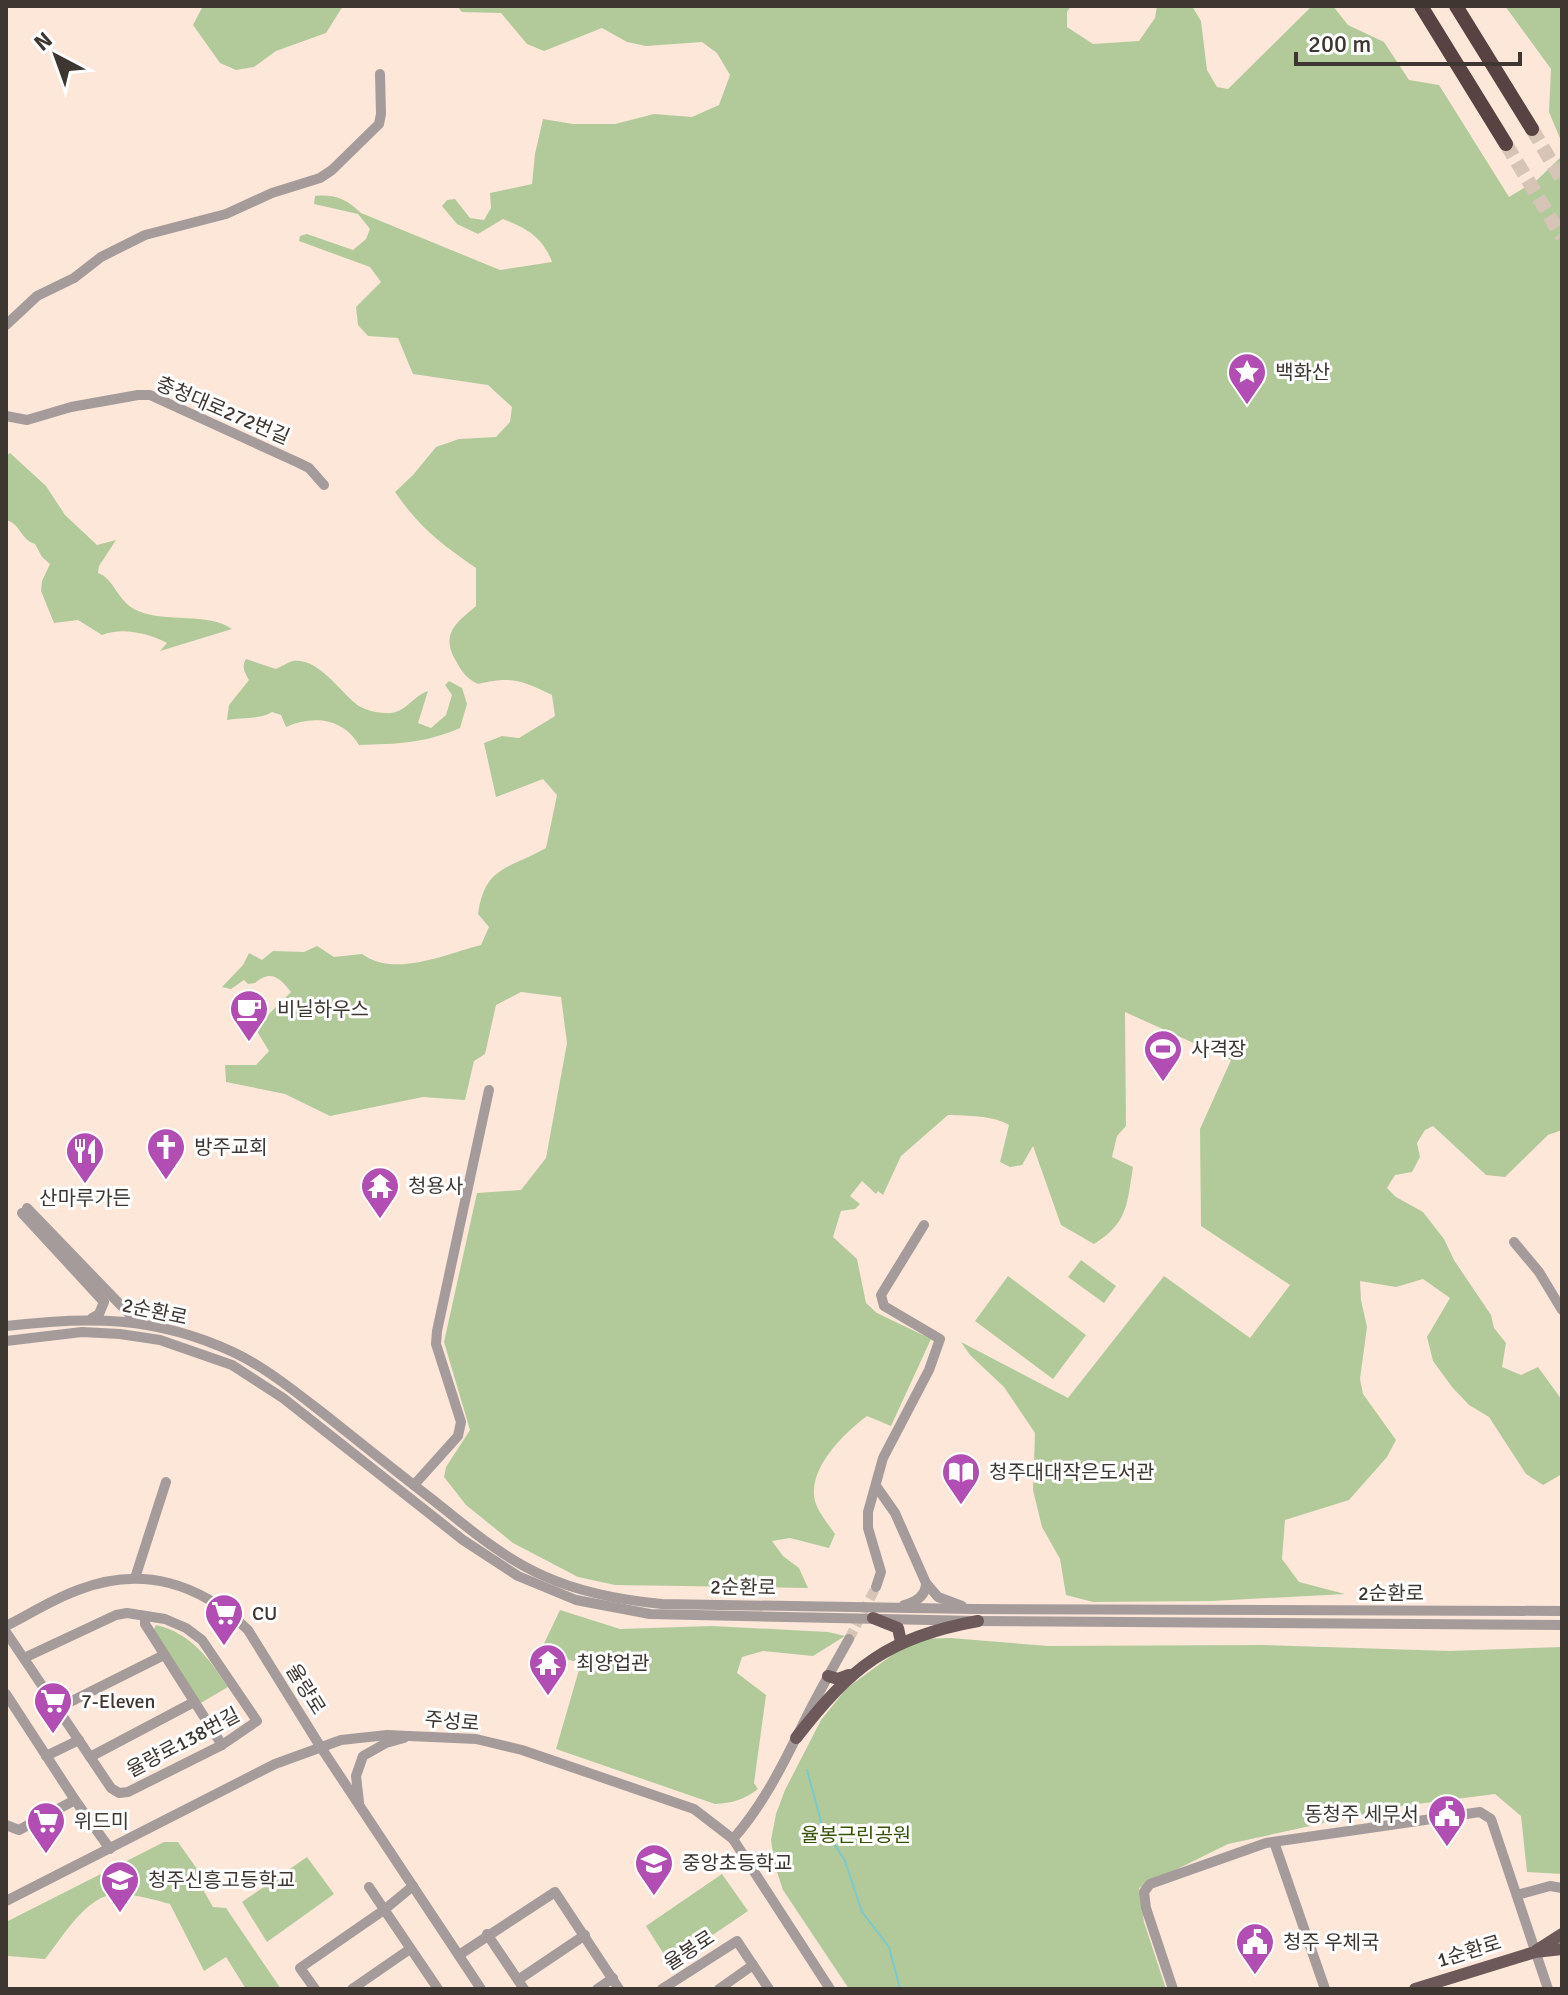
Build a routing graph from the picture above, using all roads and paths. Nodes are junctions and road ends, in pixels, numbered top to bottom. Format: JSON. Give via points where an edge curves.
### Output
{"nodes":[{"id":1,"x":1421,"y":6,"type":"edge"},
{"id":2,"x":1456,"y":6,"type":"edge"},
{"id":3,"x":380,"y":74,"type":"dead end"},
{"id":4,"x":1532,"y":129,"type":"tunnel mouth"},
{"id":5,"x":1506,"y":144,"type":"tunnel mouth"},
{"id":6,"x":6,"y":325,"type":"edge"},
{"id":7,"x":6,"y":416,"type":"edge"},
{"id":8,"x":324,"y":485,"type":"dead end"},
{"id":9,"x":489,"y":1090,"type":"dead end"},
{"id":10,"x":924,"y":1225,"type":"dead end"},
{"id":11,"x":1514,"y":1242,"type":"dead end"},
{"id":12,"x":1562,"y":1310,"type":"edge"},
{"id":13,"x":88,"y":1319,"type":"junction"},
{"id":14,"x":140,"y":1324,"type":"junction"},
{"id":15,"x":6,"y":1326,"type":"edge"},
{"id":16,"x":6,"y":1341,"type":"edge"},
{"id":17,"x":166,"y":1482,"type":"dead end"},
{"id":18,"x":414,"y":1485,"type":"junction"},
{"id":19,"x":876,"y":1486,"type":"junction"},
{"id":20,"x":135,"y":1578,"type":"junction"},
{"id":21,"x":926,"y":1583,"type":"junction"},
{"id":22,"x":876,"y":1587,"type":"tunnel mouth"},
{"id":23,"x":889,"y":1607,"type":"junction"},
{"id":24,"x":1562,"y":1611,"type":"edge"},
{"id":25,"x":975,"y":1615,"type":"junction"},
{"id":26,"x":145,"y":1616,"type":"junction"},
{"id":27,"x":873,"y":1618,"type":"junction"},
{"id":28,"x":1562,"y":1625,"type":"edge"},
{"id":29,"x":6,"y":1629,"type":"edge"},
{"id":30,"x":849,"y":1639,"type":"tunnel mouth"},
{"id":31,"x":901,"y":1642,"type":"junction"},
{"id":32,"x":164,"y":1655,"type":"junction"},
{"id":33,"x":24,"y":1658,"type":"junction"},
{"id":34,"x":849,"y":1675,"type":"junction"},
{"id":35,"x":828,"y":1676,"type":"junction"},
{"id":36,"x":6,"y":1694,"type":"edge"},
{"id":37,"x":194,"y":1702,"type":"junction"},
{"id":38,"x":58,"y":1708,"type":"junction"},
{"id":39,"x":414,"y":1736,"type":"junction"},
{"id":40,"x":796,"y":1738,"type":"junction"},
{"id":41,"x":79,"y":1740,"type":"junction"},
{"id":42,"x":222,"y":1745,"type":"junction"},
{"id":43,"x":320,"y":1746,"type":"junction"},
{"id":44,"x":46,"y":1756,"type":"junction"},
{"id":45,"x":90,"y":1757,"type":"junction"},
{"id":46,"x":75,"y":1800,"type":"junction"},
{"id":47,"x":359,"y":1804,"type":"junction"},
{"id":48,"x":6,"y":1825,"type":"edge"},
{"id":49,"x":733,"y":1839,"type":"junction"},
{"id":50,"x":1274,"y":1842,"type":"junction"},
{"id":51,"x":110,"y":1849,"type":"junction"},
{"id":52,"x":413,"y":1886,"type":"junction"},
{"id":53,"x":369,"y":1887,"type":"dead end"},
{"id":54,"x":1562,"y":1888,"type":"edge"},
{"id":55,"x":1517,"y":1895,"type":"junction"},
{"id":56,"x":6,"y":1901,"type":"edge"},
{"id":57,"x":384,"y":1910,"type":"junction"},
{"id":58,"x":487,"y":1934,"type":"junction"},
{"id":59,"x":1562,"y":1934,"type":"edge"},
{"id":60,"x":585,"y":1935,"type":"junction"},
{"id":61,"x":410,"y":1949,"type":"junction"},
{"id":62,"x":1562,"y":1949,"type":"edge"},
{"id":63,"x":1535,"y":1952,"type":"junction"},
{"id":64,"x":459,"y":1955,"type":"junction"},
{"id":65,"x":753,"y":1965,"type":"junction"},
{"id":66,"x":613,"y":1978,"type":"junction"},
{"id":67,"x":521,"y":1985,"type":"edge"},
{"id":68,"x":435,"y":1988,"type":"edge"},
{"id":69,"x":315,"y":1989,"type":"edge"},
{"id":70,"x":352,"y":1989,"type":"edge"},
{"id":71,"x":481,"y":1989,"type":"edge"},
{"id":72,"x":597,"y":1989,"type":"edge"},
{"id":73,"x":619,"y":1989,"type":"edge"},
{"id":74,"x":662,"y":1989,"type":"edge"},
{"id":75,"x":719,"y":1989,"type":"edge"},
{"id":76,"x":769,"y":1989,"type":"edge"},
{"id":77,"x":830,"y":1989,"type":"edge"},
{"id":78,"x":1173,"y":1989,"type":"edge"},
{"id":79,"x":1325,"y":1989,"type":"edge"},
{"id":80,"x":1415,"y":1989,"type":"edge"},
{"id":81,"x":1548,"y":1989,"type":"edge"}],
"edges":[{"from":1,"to":5,"type":"highway"},
{"from":2,"to":4,"type":"highway"},
{"from":3,"to":6,"type":"street","via":[[379,124],[332,170],[226,214],[132,241],[37,296]]},
{"from":7,"to":8,"type":"street","name":"충청대로272번길","via":[[27,420],[150,395],[309,468]]},
{"from":9,"to":18,"type":"street","via":[[437,1331],[436,1344],[461,1422],[458,1436]]},
{"from":10,"to":19,"type":"street","via":[[881,1295],[884,1306],[940,1339],[883,1458]]},
{"from":11,"to":12,"type":"street"},
{"from":13,"to":14,"type":"street","name":"2순환로"},
{"from":13,"to":14,"type":"street","via":[[99,1314],[104,1302],[24,1211]]},
{"from":13,"to":15,"type":"street","name":"2순환로"},
{"from":14,"to":18,"type":"street","name":"2순환로","via":[[199,1338],[258,1365]]},
{"from":16,"to":27,"type":"street","name":"2순환로","via":[[82,1332],[120,1334],[160,1340],[232,1365],[283,1398],[463,1540],[518,1576],[576,1600],[650,1614]]},
{"from":17,"to":20,"type":"street"},
{"from":18,"to":23,"type":"street","name":"2순환로","via":[[510,1557],[586,1591],[662,1604]]},
{"from":19,"to":21,"type":"street","via":[[895,1513]]},
{"from":19,"to":22,"type":"street","via":[[868,1528],[881,1572]]},
{"from":20,"to":29,"type":"street","name":"율량로","via":[[78,1590]]},
{"from":20,"to":43,"type":"street","name":"율량로","via":[[184,1587],[237,1619]]},
{"from":21,"to":23,"type":"street","via":[[920,1598]]},
{"from":21,"to":25,"type":"street","via":[[938,1597]]},
{"from":23,"to":25,"type":"street","name":"2순환로"},
{"from":24,"to":25,"type":"street","name":"2순환로"},
{"from":25,"to":27,"type":"street","name":"2순환로"},
{"from":25,"to":28,"type":"street","name":"2순환로"},
{"from":25,"to":31,"type":"main road"},
{"from":26,"to":32,"type":"street"},
{"from":26,"to":33,"type":"street","name":"율량로138번길","via":[[127,1613],[103,1619]]},
{"from":26,"to":42,"type":"street","name":"율량로138번길","via":[[165,1619],[202,1640],[255,1716],[254,1725]]},
{"from":27,"to":31,"type":"main road","via":[[898,1628]]},
{"from":29,"to":33,"type":"street","name":"율량로138번길"},
{"from":30,"to":35,"type":"street"},
{"from":31,"to":34,"type":"main road"},
{"from":32,"to":37,"type":"street"},
{"from":32,"to":38,"type":"street"},
{"from":33,"to":38,"type":"street","name":"율량로138번길"},
{"from":34,"to":35,"type":"main road"},
{"from":34,"to":40,"type":"main road"},
{"from":35,"to":40,"type":"street"},
{"from":36,"to":44,"type":"street"},
{"from":37,"to":42,"type":"street"},
{"from":37,"to":45,"type":"street","name":"율량로138번길"},
{"from":38,"to":41,"type":"street","name":"율량로138번길"},
{"from":39,"to":43,"type":"street","name":"주성로","via":[[371,1736]]},
{"from":39,"to":47,"type":"street","via":[[363,1756],[356,1776]]},
{"from":39,"to":49,"type":"street","name":"주성로","via":[[476,1739],[522,1750],[694,1809]]},
{"from":40,"to":49,"type":"street","via":[[774,1782]]},
{"from":41,"to":44,"type":"street"},
{"from":41,"to":45,"type":"street","name":"율량로138번길"},
{"from":42,"to":45,"type":"street","name":"율량로138번길","via":[[119,1793]]},
{"from":43,"to":47,"type":"street","name":"율량로"},
{"from":43,"to":51,"type":"street","name":"주성로"},
{"from":44,"to":46,"type":"street"},
{"from":46,"to":48,"type":"street","via":[[19,1830]]},
{"from":46,"to":51,"type":"street"},
{"from":47,"to":52,"type":"street","name":"율량로"},
{"from":49,"to":77,"type":"street","name":"주성로"},
{"from":50,"to":55,"type":"street","via":[[1480,1812],[1491,1819]]},
{"from":50,"to":78,"type":"street","via":[[1146,1888],[1146,1908]]},
{"from":50,"to":79,"type":"street"},
{"from":51,"to":56,"type":"street","name":"주성로"},
{"from":52,"to":57,"type":"street"},
{"from":52,"to":64,"type":"street","name":"율량로"},
{"from":53,"to":57,"type":"street"},
{"from":54,"to":55,"type":"street"},
{"from":55,"to":63,"type":"street"},
{"from":57,"to":61,"type":"street"},
{"from":57,"to":69,"type":"street","via":[[300,1968]]},
{"from":58,"to":60,"type":"street","via":[[555,1892]]},
{"from":58,"to":64,"type":"street"},
{"from":58,"to":67,"type":"street"},
{"from":59,"to":63,"type":"main road","name":"1순환로"},
{"from":60,"to":66,"type":"street"},
{"from":60,"to":67,"type":"street"},
{"from":61,"to":68,"type":"street"},
{"from":61,"to":70,"type":"street"},
{"from":62,"to":63,"type":"main road","name":"1순환로"},
{"from":63,"to":80,"type":"main road","name":"1순환로"},
{"from":63,"to":81,"type":"street"},
{"from":64,"to":71,"type":"street","name":"율량로"},
{"from":65,"to":74,"type":"street","name":"율봉로","via":[[737,1941]]},
{"from":65,"to":75,"type":"street"},
{"from":65,"to":76,"type":"street"},
{"from":66,"to":72,"type":"street"},
{"from":66,"to":73,"type":"street"}]}
